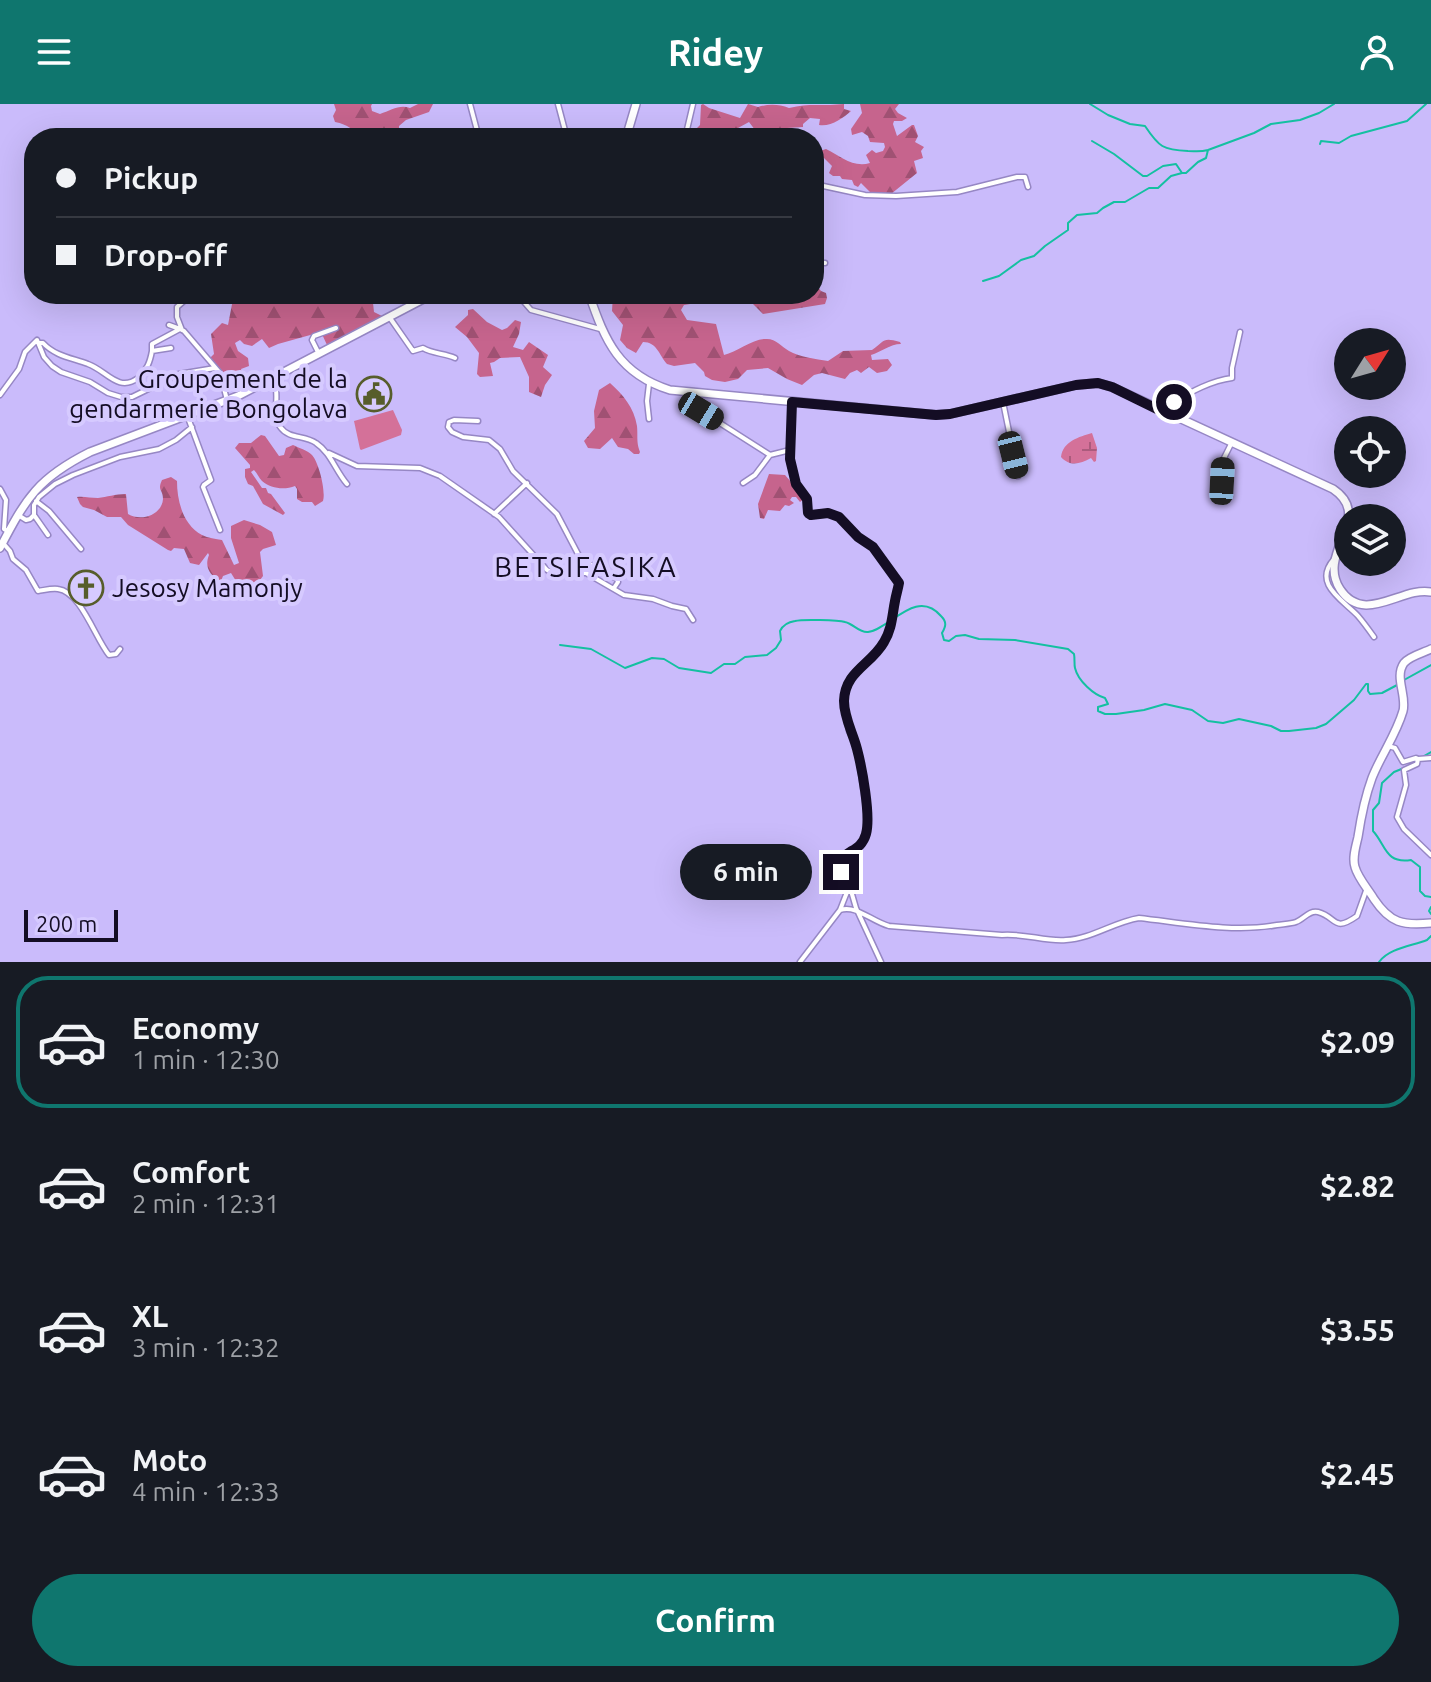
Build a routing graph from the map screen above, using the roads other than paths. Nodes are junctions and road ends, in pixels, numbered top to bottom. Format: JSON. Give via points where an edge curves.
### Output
{"nodes":[{"id":1,"x":470,"y":104,"type":"edge"},
{"id":2,"x":558,"y":104,"type":"edge"},
{"id":3,"x":636,"y":104,"type":"edge"},
{"id":4,"x":693,"y":104,"type":"edge"},
{"id":5,"x":476,"y":128,"type":"edge"},
{"id":6,"x":564,"y":128,"type":"edge"},
{"id":7,"x":629,"y":128,"type":"edge"},
{"id":8,"x":687,"y":128,"type":"edge"},
{"id":9,"x":824,"y":186,"type":"edge"},
{"id":10,"x":1028,"y":187,"type":"dead end"},
{"id":11,"x":180,"y":304,"type":"edge"},
{"id":12,"x":415,"y":304,"type":"edge"},
{"id":13,"x":526,"y":304,"type":"edge"},
{"id":14,"x":593,"y":304,"type":"edge"},
{"id":15,"x":390,"y":318,"type":"junction"},
{"id":16,"x":169,"y":325,"type":"dead end"},
{"id":17,"x":336,"y":328,"type":"dead end"},
{"id":18,"x":181,"y":330,"type":"junction"},
{"id":19,"x":603,"y":330,"type":"junction"},
{"id":20,"x":1240,"y":332,"type":"dead end"},
{"id":21,"x":40,"y":343,"type":"junction"},
{"id":22,"x":171,"y":348,"type":"dead end"},
{"id":23,"x":152,"y":351,"type":"junction"},
{"id":24,"x":319,"y":354,"type":"junction"},
{"id":25,"x":455,"y":358,"type":"dead end"},
{"id":26,"x":215,"y":368,"type":"junction"},
{"id":27,"x":272,"y":378,"type":"junction"},
{"id":28,"x":650,"y":381,"type":"junction"},
{"id":29,"x":0,"y":395,"type":"edge"},
{"id":30,"x":227,"y":400,"type":"junction"},
{"id":31,"x":792,"y":402,"type":"junction"},
{"id":32,"x":1003,"y":402,"type":"junction"},
{"id":33,"x":1159,"y":410,"type":"junction"},
{"id":34,"x":701,"y":411,"type":"dead end"},
{"id":35,"x":187,"y":415,"type":"junction"},
{"id":36,"x":649,"y":419,"type":"dead end"},
{"id":37,"x":478,"y":421,"type":"dead end"},
{"id":38,"x":192,"y":427,"type":"junction"},
{"id":39,"x":1232,"y":442,"type":"junction"},
{"id":40,"x":790,"y":450,"type":"junction"},
{"id":41,"x":329,"y":453,"type":"junction"},
{"id":42,"x":770,"y":455,"type":"junction"},
{"id":43,"x":1018,"y":476,"type":"dead end"},
{"id":44,"x":1222,"y":481,"type":"dead end"},
{"id":45,"x":527,"y":483,"type":"junction"},
{"id":46,"x":743,"y":483,"type":"dead end"},
{"id":47,"x":347,"y":484,"type":"dead end"},
{"id":48,"x":0,"y":490,"type":"edge"},
{"id":49,"x":36,"y":501,"type":"junction"},
{"id":50,"x":1348,"y":504,"type":"edge"},
{"id":51,"x":494,"y":514,"type":"junction"},
{"id":52,"x":18,"y":515,"type":"junction"},
{"id":53,"x":34,"y":515,"type":"junction"},
{"id":54,"x":220,"y":530,"type":"dead end"},
{"id":55,"x":9,"y":532,"type":"junction"},
{"id":56,"x":48,"y":535,"type":"dead end"},
{"id":57,"x":2,"y":545,"type":"edge"},
{"id":58,"x":81,"y":549,"type":"dead end"},
{"id":59,"x":1334,"y":559,"type":"edge"},
{"id":60,"x":1335,"y":576,"type":"edge"},
{"id":61,"x":614,"y":588,"type":"junction"},
{"id":62,"x":1431,"y":592,"type":"edge"},
{"id":63,"x":693,"y":620,"type":"dead end"},
{"id":64,"x":1374,"y":637,"type":"dead end"},
{"id":65,"x":120,"y":649,"type":"dead end"},
{"id":66,"x":1431,"y":649,"type":"edge"},
{"id":67,"x":1388,"y":746,"type":"junction"},
{"id":68,"x":1431,"y":758,"type":"edge"},
{"id":69,"x":1418,"y":759,"type":"junction"},
{"id":70,"x":1431,"y":855,"type":"edge"},
{"id":71,"x":850,"y":886,"type":"junction"},
{"id":72,"x":1367,"y":888,"type":"junction"},
{"id":73,"x":840,"y":910,"type":"junction"},
{"id":74,"x":859,"y":912,"type":"junction"},
{"id":75,"x":1431,"y":923,"type":"edge"},
{"id":76,"x":800,"y":962,"type":"edge"},
{"id":77,"x":881,"y":962,"type":"edge"}],
"edges":[{"from":1,"to":5,"type":"street"},
{"from":2,"to":6,"type":"street"},
{"from":3,"to":7,"type":"street"},
{"from":4,"to":8,"type":"street"},
{"from":9,"to":10,"type":"street","via":[[896,196],[957,192],[1025,177]]},
{"from":11,"to":18,"type":"street"},
{"from":12,"to":15,"type":"street"},
{"from":13,"to":19,"type":"street","via":[[531,310]]},
{"from":14,"to":19,"type":"street"},
{"from":15,"to":24,"type":"street"},
{"from":15,"to":25,"type":"street","via":[[413,351],[423,348]]},
{"from":16,"to":18,"type":"street"},
{"from":17,"to":24,"type":"street","via":[[314,336]]},
{"from":18,"to":23,"type":"street","via":[[152,344]]},
{"from":18,"to":26,"type":"street"},
{"from":19,"to":28,"type":"street","via":[[624,364]]},
{"from":20,"to":33,"type":"street","via":[[1232,378]]},
{"from":21,"to":23,"type":"street","via":[[97,367],[122,384],[146,370]]},
{"from":21,"to":26,"type":"street","via":[[44,357],[61,372],[121,397],[132,397],[179,374]]},
{"from":21,"to":29,"type":"street","via":[[37,340],[25,352]]},
{"from":22,"to":23,"type":"street"},
{"from":24,"to":27,"type":"street"},
{"from":26,"to":30,"type":"street"},
{"from":27,"to":30,"type":"street"},
{"from":27,"to":41,"type":"street","via":[[281,429],[311,439]]},
{"from":28,"to":31,"type":"street","via":[[670,390]]},
{"from":28,"to":36,"type":"street"},
{"from":30,"to":35,"type":"street"},
{"from":31,"to":32,"type":"street","via":[[936,415]]},
{"from":31,"to":40,"type":"street"},
{"from":32,"to":33,"type":"street","via":[[1098,383]]},
{"from":32,"to":43,"type":"street"},
{"from":33,"to":39,"type":"street"},
{"from":34,"to":42,"type":"street"},
{"from":35,"to":38,"type":"street"},
{"from":35,"to":52,"type":"street","via":[[70,462],[34,491]]},
{"from":37,"to":45,"type":"street","via":[[454,420],[448,427],[463,437],[489,440]]},
{"from":38,"to":49,"type":"street","via":[[159,449],[73,475]]},
{"from":38,"to":54,"type":"street","via":[[211,480],[203,487]]},
{"from":39,"to":44,"type":"street","via":[[1223,460]]},
{"from":39,"to":50,"type":"street","via":[[1333,489]]},
{"from":40,"to":42,"type":"street"},
{"from":40,"to":71,"type":"street","via":[[808,513],[839,517],[873,547],[899,583],[890,631],[876,654],[850,678],[844,701],[868,820],[856,850],[838,864]]},
{"from":41,"to":47,"type":"street"},
{"from":41,"to":51,"type":"street","via":[[357,466],[433,472]]},
{"from":42,"to":46,"type":"street"},
{"from":45,"to":51,"type":"street"},
{"from":45,"to":61,"type":"street","via":[[557,514],[584,561],[617,579]]},
{"from":48,"to":55,"type":"street","via":[[6,500],[4,529]]},
{"from":49,"to":53,"type":"street"},
{"from":49,"to":58,"type":"street"},
{"from":51,"to":61,"type":"street","via":[[547,570],[586,573]]},
{"from":52,"to":53,"type":"street","via":[[26,520]]},
{"from":52,"to":55,"type":"street"},
{"from":53,"to":56,"type":"street"},
{"from":55,"to":57,"type":"street"},
{"from":57,"to":65,"type":"street","via":[[38,591],[67,591],[109,655]]},
{"from":59,"to":64,"type":"street","via":[[1327,581],[1332,592]]},
{"from":60,"to":62,"type":"street","via":[[1341,592],[1363,605]]},
{"from":61,"to":63,"type":"street","via":[[686,609]]},
{"from":66,"to":67,"type":"street","via":[[1401,669],[1404,708]]},
{"from":67,"to":69,"type":"street","via":[[1403,762]]},
{"from":67,"to":72,"type":"street","via":[[1373,775],[1354,856]]},
{"from":68,"to":69,"type":"street"},
{"from":69,"to":70,"type":"street","via":[[1404,770],[1406,785],[1397,817]]},
{"from":71,"to":73,"type":"street"},
{"from":71,"to":74,"type":"street"},
{"from":72,"to":74,"type":"street","via":[[1357,916],[1340,924],[1319,912],[1262,928],[1139,918],[1065,940],[889,926]]},
{"from":72,"to":75,"type":"street","via":[[1389,918]]},
{"from":73,"to":74,"type":"street"},
{"from":73,"to":76,"type":"street"},
{"from":74,"to":77,"type":"street"}]}
